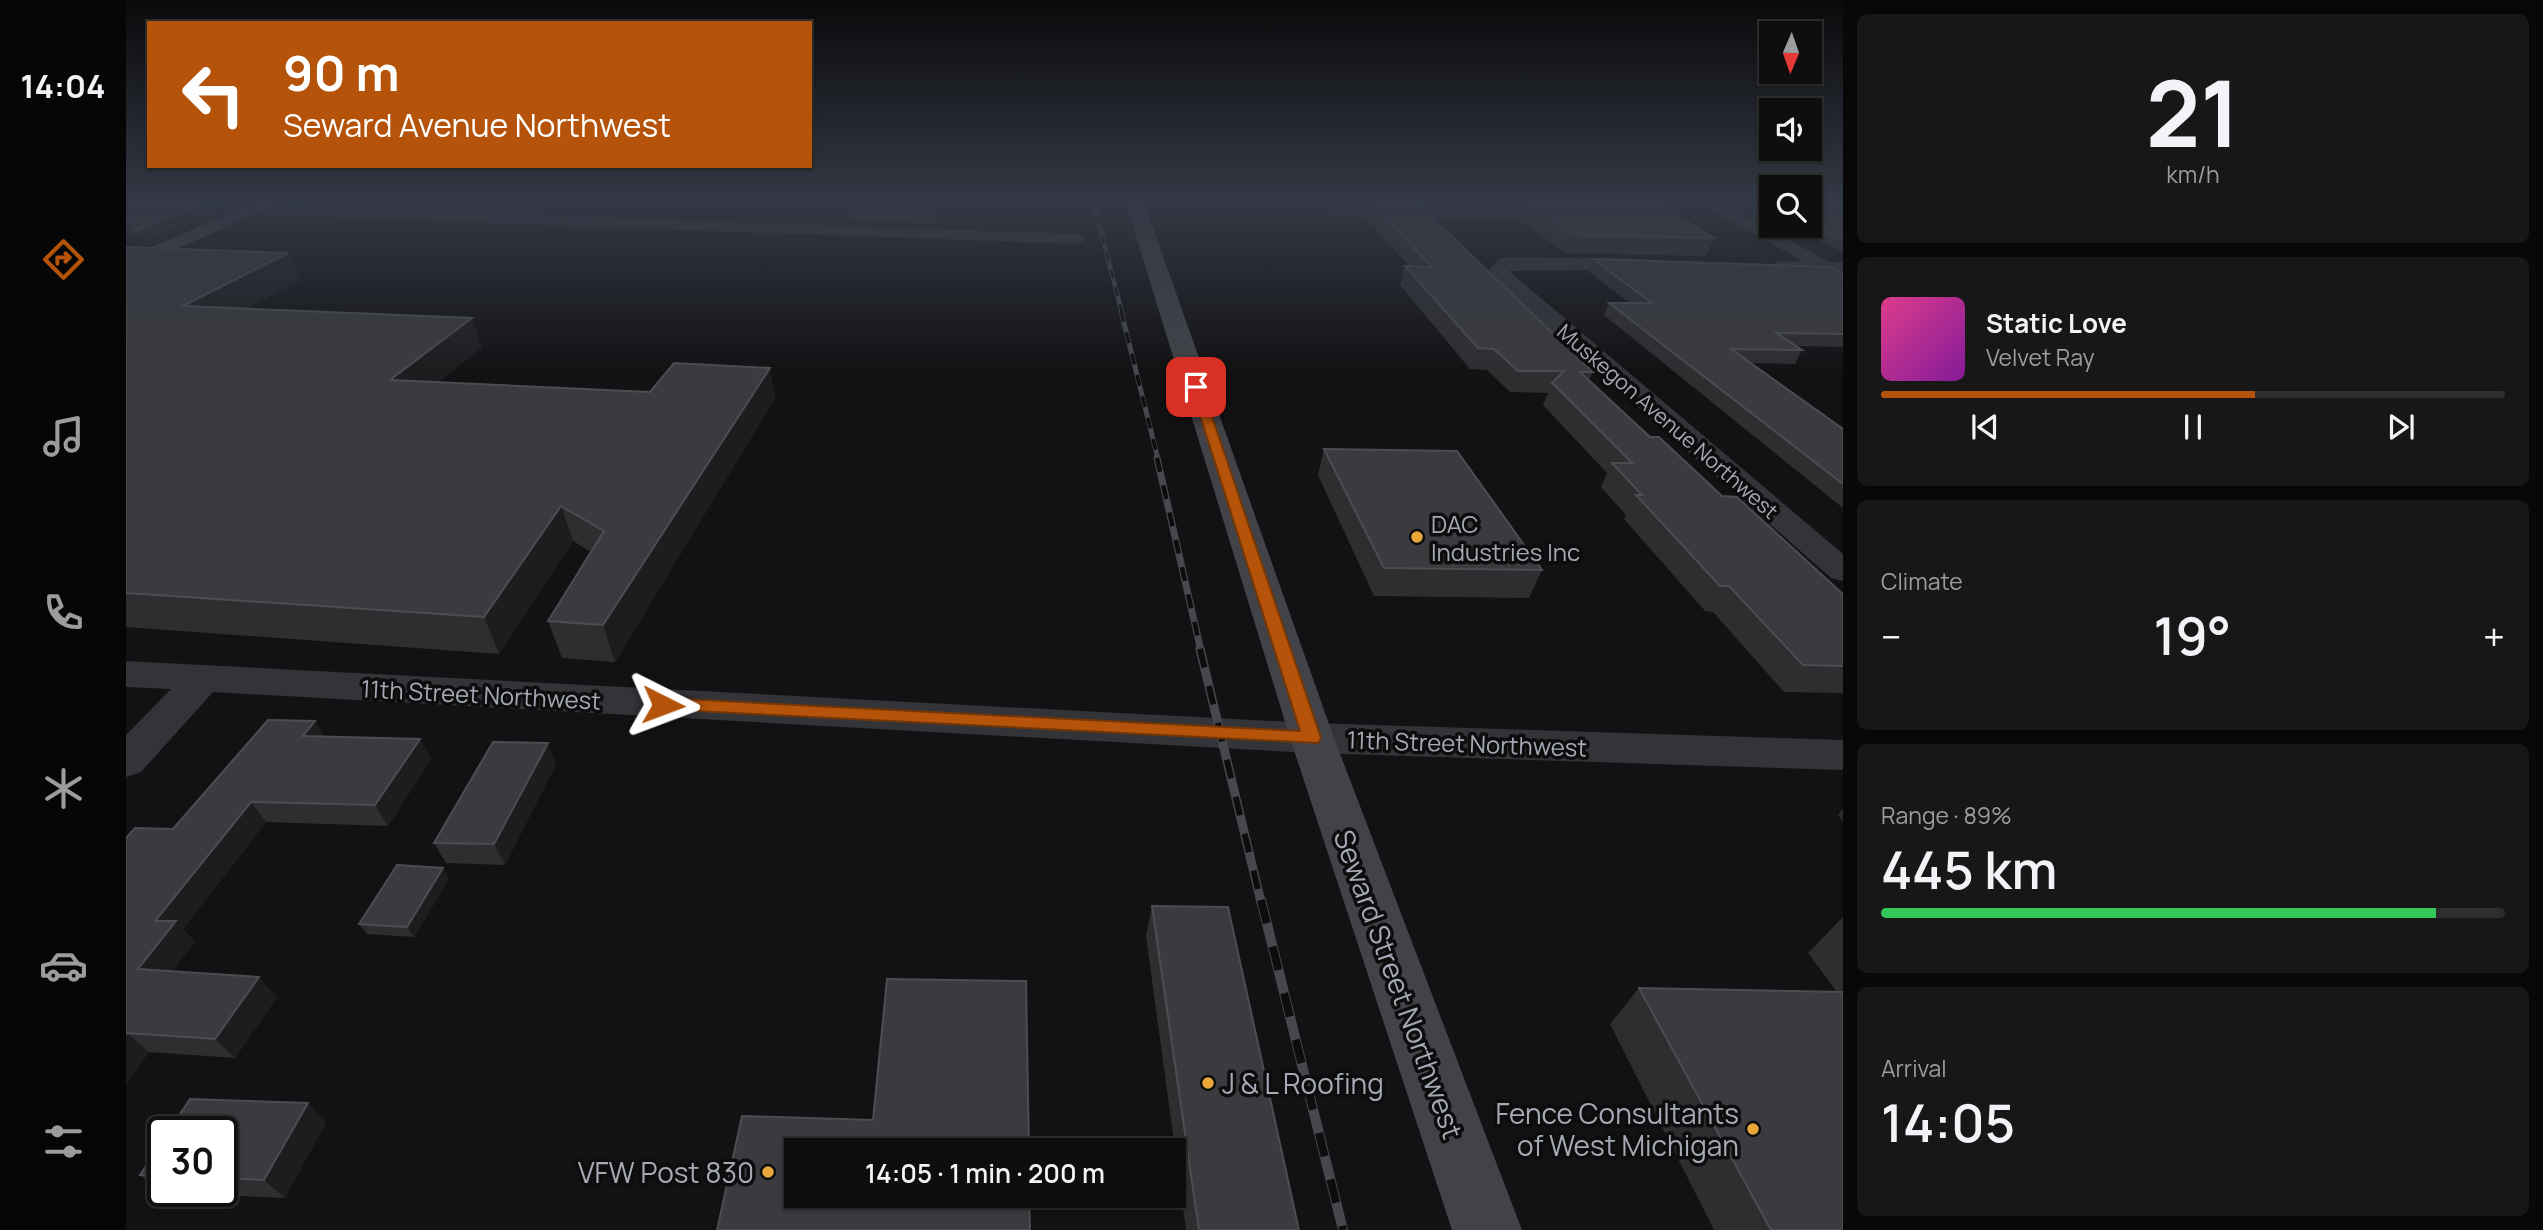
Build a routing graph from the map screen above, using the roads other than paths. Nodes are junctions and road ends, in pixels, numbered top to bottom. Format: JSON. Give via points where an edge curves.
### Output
{"nodes":[{"id":1,"x":146,"y":257,"type":"edge"},
{"id":2,"x":1153,"y":257,"type":"edge"},
{"id":3,"x":1813,"y":257,"type":"edge"},
{"id":4,"x":1660,"y":264,"type":"edge"},
{"id":5,"x":126,"y":266,"type":"edge"},
{"id":6,"x":1768,"y":266,"type":"edge"},
{"id":7,"x":1838,"y":270,"type":"edge"},
{"id":8,"x":1843,"y":571,"type":"edge"},
{"id":9,"x":126,"y":674,"type":"edge"},
{"id":10,"x":203,"y":679,"type":"junction"},
{"id":11,"x":1312,"y":738,"type":"junction"},
{"id":12,"x":1843,"y":754,"type":"edge"},
{"id":13,"x":126,"y":761,"type":"edge"},
{"id":14,"x":1487,"y":1230,"type":"edge"}],
"edges":[{"from":1,"to":5,"type":"street"},
{"from":2,"to":11,"type":"street","name":"Seward Street Northwest"},
{"from":3,"to":7,"type":"street"},
{"from":4,"to":8,"type":"street","name":"Muskegon Avenue Northwest","via":[[1528,261],[1500,267],[1503,278]]},
{"from":6,"to":7,"type":"street"},
{"from":9,"to":10,"type":"street","name":"11th Street Northwest"},
{"from":10,"to":11,"type":"street","name":"11th Street Northwest"},
{"from":10,"to":13,"type":"street"},
{"from":11,"to":12,"type":"street","name":"11th Street Northwest"},
{"from":11,"to":14,"type":"street","name":"Seward Street Northwest"}]}
